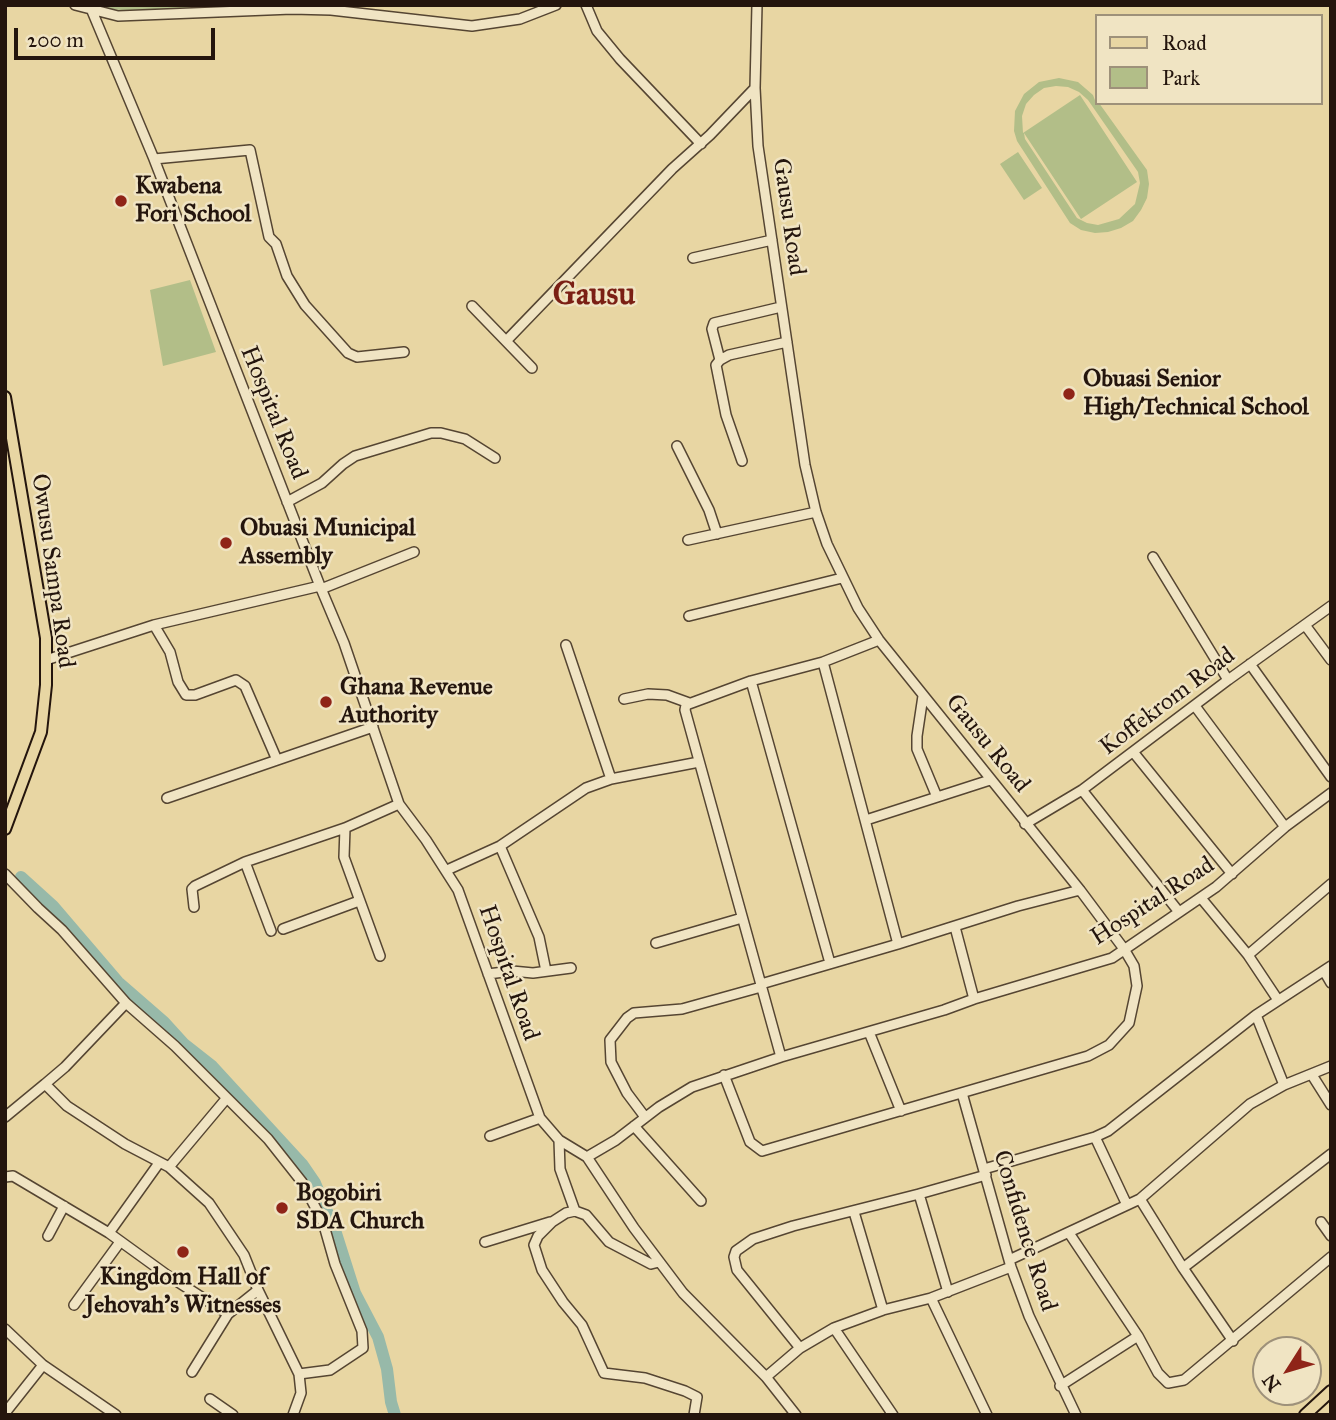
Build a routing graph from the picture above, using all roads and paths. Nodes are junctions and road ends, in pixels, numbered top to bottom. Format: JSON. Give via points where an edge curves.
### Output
{"nodes":[{"id":1,"x":75,"y":5,"type":"edge"},
{"id":2,"x":556,"y":5,"type":"edge"},
{"id":3,"x":586,"y":5,"type":"edge"},
{"id":4,"x":757,"y":5,"type":"edge"},
{"id":5,"x":332,"y":8,"type":"edge"},
{"id":6,"x":92,"y":11,"type":"junction"},
{"id":7,"x":755,"y":88,"type":"junction"},
{"id":8,"x":701,"y":144,"type":"junction"},
{"id":9,"x":154,"y":159,"type":"junction"},
{"id":10,"x":772,"y":240,"type":"junction"},
{"id":11,"x":693,"y":258,"type":"dead end"},
{"id":12,"x":472,"y":306,"type":"dead end"},
{"id":13,"x":781,"y":307,"type":"junction"},
{"id":14,"x":506,"y":341,"type":"junction"},
{"id":15,"x":787,"y":342,"type":"junction"},
{"id":16,"x":404,"y":352,"type":"dead end"},
{"id":17,"x":719,"y":360,"type":"junction"},
{"id":18,"x":532,"y":368,"type":"dead end"},
{"id":19,"x":5,"y":397,"type":"edge"},
{"id":20,"x":677,"y":446,"type":"dead end"},
{"id":21,"x":495,"y":458,"type":"dead end"},
{"id":22,"x":742,"y":461,"type":"dead end"},
{"id":23,"x":287,"y":502,"type":"junction"},
{"id":24,"x":816,"y":512,"type":"junction"},
{"id":25,"x":717,"y":534,"type":"junction"},
{"id":26,"x":688,"y":540,"type":"dead end"},
{"id":27,"x":414,"y":552,"type":"dead end"},
{"id":28,"x":1153,"y":557,"type":"dead end"},
{"id":29,"x":842,"y":578,"type":"junction"},
{"id":30,"x":320,"y":587,"type":"junction"},
{"id":31,"x":1331,"y":606,"type":"edge"},
{"id":32,"x":689,"y":616,"type":"dead end"},
{"id":33,"x":154,"y":625,"type":"junction"},
{"id":34,"x":1306,"y":625,"type":"junction"},
{"id":35,"x":879,"y":640,"type":"junction"},
{"id":36,"x":566,"y":645,"type":"dead end"},
{"id":37,"x":46,"y":660,"type":"junction"},
{"id":38,"x":1331,"y":660,"type":"edge"},
{"id":39,"x":823,"y":662,"type":"junction"},
{"id":40,"x":1250,"y":664,"type":"junction"},
{"id":41,"x":1228,"y":680,"type":"junction"},
{"id":42,"x":751,"y":681,"type":"junction"},
{"id":43,"x":923,"y":696,"type":"junction"},
{"id":44,"x":624,"y":699,"type":"dead end"},
{"id":45,"x":689,"y":702,"type":"junction"},
{"id":46,"x":1195,"y":706,"type":"junction"},
{"id":47,"x":373,"y":727,"type":"junction"},
{"id":48,"x":1134,"y":753,"type":"junction"},
{"id":49,"x":276,"y":760,"type":"junction"},
{"id":50,"x":699,"y":762,"type":"junction"},
{"id":51,"x":1331,"y":777,"type":"edge"},
{"id":52,"x":611,"y":779,"type":"junction"},
{"id":53,"x":990,"y":780,"type":"junction"},
{"id":54,"x":1082,"y":790,"type":"junction"},
{"id":55,"x":1331,"y":793,"type":"edge"},
{"id":56,"x":937,"y":797,"type":"junction"},
{"id":57,"x":167,"y":798,"type":"dead end"},
{"id":58,"x":399,"y":804,"type":"junction"},
{"id":59,"x":866,"y":820,"type":"junction"},
{"id":60,"x":1025,"y":824,"type":"junction"},
{"id":61,"x":1285,"y":827,"type":"junction"},
{"id":62,"x":345,"y":828,"type":"junction"},
{"id":63,"x":5,"y":829,"type":"edge"},
{"id":64,"x":500,"y":846,"type":"junction"},
{"id":65,"x":245,"y":862,"type":"junction"},
{"id":66,"x":447,"y":870,"type":"junction"},
{"id":67,"x":5,"y":874,"type":"edge"},
{"id":68,"x":1232,"y":874,"type":"junction"},
{"id":69,"x":1331,"y":884,"type":"edge"},
{"id":70,"x":1080,"y":890,"type":"junction"},
{"id":71,"x":1201,"y":898,"type":"junction"},
{"id":72,"x":359,"y":901,"type":"junction"},
{"id":73,"x":194,"y":907,"type":"dead end"},
{"id":74,"x":1179,"y":912,"type":"junction"},
{"id":75,"x":742,"y":918,"type":"junction"},
{"id":76,"x":955,"y":927,"type":"junction"},
{"id":77,"x":283,"y":929,"type":"dead end"},
{"id":78,"x":271,"y":931,"type":"dead end"},
{"id":79,"x":656,"y":943,"type":"dead end"},
{"id":80,"x":898,"y":944,"type":"junction"},
{"id":81,"x":1124,"y":949,"type":"junction"},
{"id":82,"x":1248,"y":955,"type":"junction"},
{"id":83,"x":380,"y":956,"type":"dead end"},
{"id":84,"x":830,"y":963,"type":"junction"},
{"id":85,"x":571,"y":968,"type":"dead end"},
{"id":86,"x":1327,"y":968,"type":"edge"},
{"id":87,"x":546,"y":971,"type":"junction"},
{"id":88,"x":488,"y":975,"type":"junction"},
{"id":89,"x":1331,"y":983,"type":"edge"},
{"id":90,"x":761,"y":985,"type":"junction"},
{"id":91,"x":974,"y":999,"type":"junction"},
{"id":92,"x":1278,"y":1000,"type":"junction"},
{"id":93,"x":126,"y":1003,"type":"junction"},
{"id":94,"x":1256,"y":1015,"type":"junction"},
{"id":95,"x":869,"y":1031,"type":"junction"},
{"id":96,"x":780,"y":1057,"type":"junction"},
{"id":97,"x":1331,"y":1066,"type":"edge"},
{"id":98,"x":1312,"y":1075,"type":"junction"},
{"id":99,"x":724,"y":1076,"type":"junction"},
{"id":100,"x":45,"y":1084,"type":"junction"},
{"id":101,"x":1284,"y":1085,"type":"junction"},
{"id":102,"x":962,"y":1093,"type":"junction"},
{"id":103,"x":226,"y":1099,"type":"junction"},
{"id":104,"x":1331,"y":1105,"type":"edge"},
{"id":105,"x":901,"y":1111,"type":"junction"},
{"id":106,"x":5,"y":1117,"type":"edge"},
{"id":107,"x":645,"y":1117,"type":"junction"},
{"id":108,"x":540,"y":1118,"type":"junction"},
{"id":109,"x":634,"y":1126,"type":"junction"},
{"id":110,"x":490,"y":1136,"type":"dead end"},
{"id":111,"x":1095,"y":1137,"type":"junction"},
{"id":112,"x":559,"y":1140,"type":"junction"},
{"id":113,"x":1331,"y":1154,"type":"edge"},
{"id":114,"x":587,"y":1157,"type":"junction"},
{"id":115,"x":159,"y":1163,"type":"junction"},
{"id":116,"x":169,"y":1167,"type":"junction"},
{"id":117,"x":985,"y":1172,"type":"junction"},
{"id":118,"x":5,"y":1177,"type":"edge"},
{"id":119,"x":919,"y":1194,"type":"junction"},
{"id":120,"x":1140,"y":1199,"type":"junction"},
{"id":121,"x":701,"y":1201,"type":"dead end"},
{"id":122,"x":1127,"y":1205,"type":"junction"},
{"id":123,"x":64,"y":1206,"type":"junction"},
{"id":124,"x":575,"y":1212,"type":"junction"},
{"id":125,"x":854,"y":1212,"type":"junction"},
{"id":126,"x":552,"y":1222,"type":"junction"},
{"id":127,"x":1321,"y":1222,"type":"dead end"},
{"id":128,"x":109,"y":1233,"type":"junction"},
{"id":129,"x":1069,"y":1233,"type":"junction"},
{"id":130,"x":48,"y":1236,"type":"dead end"},
{"id":131,"x":1331,"y":1236,"type":"edge"},
{"id":132,"x":120,"y":1242,"type":"junction"},
{"id":133,"x":485,"y":1242,"type":"dead end"},
{"id":134,"x":1331,"y":1257,"type":"edge"},
{"id":135,"x":659,"y":1262,"type":"junction"},
{"id":136,"x":1010,"y":1264,"type":"junction"},
{"id":137,"x":1183,"y":1268,"type":"junction"},
{"id":138,"x":258,"y":1290,"type":"junction"},
{"id":139,"x":948,"y":1292,"type":"junction"},
{"id":140,"x":931,"y":1298,"type":"junction"},
{"id":141,"x":74,"y":1305,"type":"dead end"},
{"id":142,"x":883,"y":1310,"type":"junction"},
{"id":143,"x":228,"y":1314,"type":"junction"},
{"id":144,"x":834,"y":1328,"type":"junction"},
{"id":145,"x":5,"y":1329,"type":"edge"},
{"id":146,"x":1138,"y":1336,"type":"junction"},
{"id":147,"x":1233,"y":1341,"type":"junction"},
{"id":148,"x":800,"y":1348,"type":"junction"},
{"id":149,"x":43,"y":1365,"type":"junction"},
{"id":150,"x":192,"y":1372,"type":"dead end"},
{"id":151,"x":299,"y":1374,"type":"junction"},
{"id":152,"x":766,"y":1377,"type":"junction"},
{"id":153,"x":1060,"y":1386,"type":"junction"},
{"id":154,"x":1331,"y":1391,"type":"edge"},
{"id":155,"x":210,"y":1399,"type":"dead end"},
{"id":156,"x":5,"y":1414,"type":"edge"},
{"id":157,"x":116,"y":1415,"type":"edge"},
{"id":158,"x":233,"y":1415,"type":"edge"},
{"id":159,"x":293,"y":1415,"type":"edge"},
{"id":160,"x":694,"y":1415,"type":"edge"},
{"id":161,"x":796,"y":1415,"type":"edge"},
{"id":162,"x":893,"y":1415,"type":"edge"},
{"id":163,"x":987,"y":1415,"type":"edge"},
{"id":164,"x":1076,"y":1415,"type":"edge"},
{"id":165,"x":1305,"y":1415,"type":"edge"}],
"edges":[{"from":1,"to":6,"type":"street"},
{"from":2,"to":5,"type":"street","via":[[520,19],[472,26]]},
{"from":3,"to":8,"type":"street","via":[[597,31],[620,59]]},
{"from":4,"to":7,"type":"street","name":"Gausu Road"},
{"from":5,"to":6,"type":"street","via":[[133,17]]},
{"from":6,"to":9,"type":"street","name":"Hospital Road"},
{"from":7,"to":8,"type":"street"},
{"from":7,"to":10,"type":"street","name":"Gausu Road"},
{"from":8,"to":14,"type":"street"},
{"from":9,"to":16,"type":"street","via":[[250,150],[270,237],[305,305],[348,353],[357,357]]},
{"from":9,"to":23,"type":"street","name":"Hospital Road"},
{"from":10,"to":11,"type":"street"},
{"from":10,"to":13,"type":"street","name":"Gausu Road"},
{"from":12,"to":14,"type":"street"},
{"from":13,"to":15,"type":"street","name":"Gausu Road"},
{"from":13,"to":17,"type":"street","via":[[714,323]]},
{"from":14,"to":18,"type":"street"},
{"from":15,"to":17,"type":"street"},
{"from":15,"to":24,"type":"street","name":"Gausu Road"},
{"from":17,"to":22,"type":"street","via":[[715,370]]},
{"from":19,"to":37,"type":"main road","name":"Owusu Sampa Road"},
{"from":20,"to":25,"type":"street"},
{"from":21,"to":23,"type":"street","via":[[465,439],[431,433],[349,459],[329,478]]},
{"from":23,"to":30,"type":"street","name":"Hospital Road"},
{"from":24,"to":25,"type":"street"},
{"from":24,"to":29,"type":"street","name":"Gausu Road"},
{"from":25,"to":26,"type":"street"},
{"from":27,"to":30,"type":"street"},
{"from":28,"to":41,"type":"street"},
{"from":29,"to":32,"type":"street"},
{"from":29,"to":35,"type":"street","name":"Gausu Road"},
{"from":30,"to":33,"type":"street"},
{"from":30,"to":47,"type":"street","name":"Hospital Road"},
{"from":31,"to":34,"type":"street","name":"Koffekrom Road"},
{"from":33,"to":37,"type":"street"},
{"from":33,"to":49,"type":"street","via":[[186,695],[236,680],[245,686]]},
{"from":34,"to":38,"type":"street"},
{"from":34,"to":40,"type":"street","name":"Koffekrom Road"},
{"from":35,"to":39,"type":"street"},
{"from":35,"to":43,"type":"street","name":"Gausu Road"},
{"from":36,"to":52,"type":"street"},
{"from":37,"to":63,"type":"main road","name":"Owusu Sampa Road","via":[[41,732]]},
{"from":39,"to":42,"type":"street"},
{"from":39,"to":59,"type":"street"},
{"from":40,"to":41,"type":"street","name":"Koffekrom Road"},
{"from":40,"to":51,"type":"street"},
{"from":41,"to":46,"type":"street","name":"Koffekrom Road"},
{"from":42,"to":45,"type":"street"},
{"from":42,"to":84,"type":"street"},
{"from":43,"to":53,"type":"street","name":"Gausu Road"},
{"from":43,"to":56,"type":"street","via":[[917,749]]},
{"from":44,"to":45,"type":"street","via":[[648,694]]},
{"from":45,"to":50,"type":"street","via":[[685,710]]},
{"from":46,"to":48,"type":"street","name":"Koffekrom Road"},
{"from":46,"to":61,"type":"street"},
{"from":47,"to":49,"type":"street"},
{"from":47,"to":58,"type":"street","name":"Hospital Road"},
{"from":48,"to":54,"type":"street","name":"Koffekrom Road"},
{"from":48,"to":68,"type":"street"},
{"from":49,"to":57,"type":"street"},
{"from":50,"to":52,"type":"street"},
{"from":50,"to":75,"type":"street"},
{"from":52,"to":64,"type":"street","via":[[586,788]]},
{"from":53,"to":56,"type":"street"},
{"from":53,"to":60,"type":"street","name":"Gausu Road"},
{"from":54,"to":60,"type":"street","name":"Koffekrom Road"},
{"from":54,"to":74,"type":"street"},
{"from":55,"to":61,"type":"street","name":"Hospital Road"},
{"from":56,"to":59,"type":"street"},
{"from":58,"to":62,"type":"street"},
{"from":58,"to":66,"type":"street","name":"Hospital Road"},
{"from":59,"to":80,"type":"street"},
{"from":60,"to":70,"type":"street","name":"Gausu Road"},
{"from":61,"to":68,"type":"street","name":"Hospital Road"},
{"from":62,"to":65,"type":"street"},
{"from":62,"to":72,"type":"street","via":[[344,857]]},
{"from":64,"to":66,"type":"street"},
{"from":64,"to":87,"type":"street","via":[[539,937]]},
{"from":65,"to":73,"type":"street","via":[[195,886]]},
{"from":65,"to":78,"type":"street"},
{"from":66,"to":88,"type":"street","name":"Hospital Road"},
{"from":67,"to":93,"type":"street"},
{"from":68,"to":71,"type":"street","name":"Hospital Road"},
{"from":69,"to":82,"type":"street"},
{"from":70,"to":76,"type":"street"},
{"from":70,"to":81,"type":"street","name":"Gausu Road"},
{"from":71,"to":74,"type":"street","name":"Hospital Road"},
{"from":71,"to":82,"type":"street"},
{"from":72,"to":77,"type":"street"},
{"from":72,"to":83,"type":"street"},
{"from":74,"to":81,"type":"street","name":"Hospital Road"},
{"from":75,"to":79,"type":"street"},
{"from":75,"to":90,"type":"street"},
{"from":76,"to":80,"type":"street"},
{"from":76,"to":91,"type":"street"},
{"from":80,"to":84,"type":"street"},
{"from":81,"to":91,"type":"street","name":"Hospital Road","via":[[1108,959]]},
{"from":81,"to":102,"type":"street","name":"Gausu Road","via":[[1134,966],[1137,986],[1129,1023],[1109,1045],[1087,1056]]},
{"from":82,"to":92,"type":"street"},
{"from":84,"to":90,"type":"street"},
{"from":85,"to":87,"type":"street"},
{"from":86,"to":89,"type":"street"},
{"from":86,"to":92,"type":"street"},
{"from":87,"to":88,"type":"street"},
{"from":88,"to":108,"type":"street","name":"Hospital Road"},
{"from":90,"to":96,"type":"street"},
{"from":90,"to":107,"type":"street","via":[[682,1009],[634,1013],[626,1018],[610,1040],[611,1062]]},
{"from":91,"to":95,"type":"street","name":"Hospital Road"},
{"from":92,"to":94,"type":"street"},
{"from":93,"to":100,"type":"street"},
{"from":93,"to":103,"type":"street"},
{"from":94,"to":101,"type":"street"},
{"from":94,"to":111,"type":"street"},
{"from":95,"to":96,"type":"street","name":"Hospital Road"},
{"from":95,"to":105,"type":"street"},
{"from":96,"to":99,"type":"street","name":"Hospital Road"},
{"from":97,"to":98,"type":"street"},
{"from":98,"to":101,"type":"street"},
{"from":98,"to":104,"type":"street"},
{"from":99,"to":105,"type":"street","name":"Gausu Road","via":[[750,1142],[762,1150]]},
{"from":99,"to":107,"type":"street","name":"Hospital Road","via":[[692,1087]]},
{"from":100,"to":106,"type":"street"},
{"from":100,"to":115,"type":"street","via":[[67,1106]]},
{"from":101,"to":120,"type":"street","via":[[1244,1110]]},
{"from":102,"to":105,"type":"street","name":"Gausu Road"},
{"from":102,"to":117,"type":"street","name":"Confidence Road"},
{"from":103,"to":116,"type":"street"},
{"from":103,"to":151,"type":"street","via":[[268,1139],[302,1182],[323,1222],[362,1331],[360,1350],[330,1370]]},
{"from":107,"to":109,"type":"street","name":"Hospital Road"},
{"from":108,"to":110,"type":"street"},
{"from":108,"to":112,"type":"street","name":"Hospital Road"},
{"from":109,"to":114,"type":"street","name":"Hospital Road"},
{"from":109,"to":121,"type":"street"},
{"from":111,"to":117,"type":"street"},
{"from":111,"to":122,"type":"street"},
{"from":112,"to":114,"type":"street","name":"Hospital Road"},
{"from":112,"to":124,"type":"street","via":[[560,1169]]},
{"from":113,"to":137,"type":"street"},
{"from":114,"to":135,"type":"street"},
{"from":115,"to":116,"type":"street"},
{"from":115,"to":128,"type":"street"},
{"from":116,"to":138,"type":"street","via":[[209,1203],[244,1255]]},
{"from":117,"to":119,"type":"street"},
{"from":117,"to":136,"type":"street","name":"Confidence Road"},
{"from":118,"to":123,"type":"street","via":[[13,1175]]},
{"from":119,"to":125,"type":"street"},
{"from":119,"to":139,"type":"street"},
{"from":120,"to":122,"type":"street"},
{"from":120,"to":137,"type":"street"},
{"from":122,"to":129,"type":"street"},
{"from":123,"to":128,"type":"street"},
{"from":123,"to":130,"type":"street"},
{"from":124,"to":126,"type":"street"},
{"from":124,"to":135,"type":"street","via":[[586,1215],[609,1242],[650,1264]]},
{"from":125,"to":142,"type":"street"},
{"from":125,"to":148,"type":"street","via":[[770,1233],[736,1251],[740,1275]]},
{"from":126,"to":133,"type":"street"},
{"from":126,"to":160,"type":"street","via":[[538,1236],[535,1253],[547,1279],[590,1338],[604,1373],[645,1378],[685,1391],[697,1397]]},
{"from":127,"to":131,"type":"street"},
{"from":128,"to":132,"type":"street"},
{"from":129,"to":136,"type":"street"},
{"from":129,"to":146,"type":"street"},
{"from":132,"to":141,"type":"street"},
{"from":132,"to":143,"type":"street"},
{"from":134,"to":147,"type":"street"},
{"from":135,"to":152,"type":"street"},
{"from":136,"to":139,"type":"street"},
{"from":136,"to":153,"type":"street","name":"Confidence Road"},
{"from":137,"to":147,"type":"street"},
{"from":138,"to":143,"type":"street"},
{"from":138,"to":151,"type":"street"},
{"from":139,"to":140,"type":"street"},
{"from":140,"to":142,"type":"street"},
{"from":140,"to":163,"type":"street"},
{"from":142,"to":144,"type":"street"},
{"from":143,"to":150,"type":"street"},
{"from":144,"to":148,"type":"street"},
{"from":144,"to":162,"type":"street"},
{"from":145,"to":149,"type":"street"},
{"from":146,"to":147,"type":"street","via":[[1168,1383],[1184,1380]]},
{"from":146,"to":153,"type":"street"},
{"from":148,"to":152,"type":"street"},
{"from":149,"to":156,"type":"street"},
{"from":149,"to":157,"type":"street"},
{"from":151,"to":159,"type":"street","via":[[301,1393]]},
{"from":152,"to":161,"type":"street"},
{"from":153,"to":164,"type":"street","name":"Confidence Road"},
{"from":154,"to":165,"type":"main road"},
{"from":155,"to":158,"type":"street"}]}
